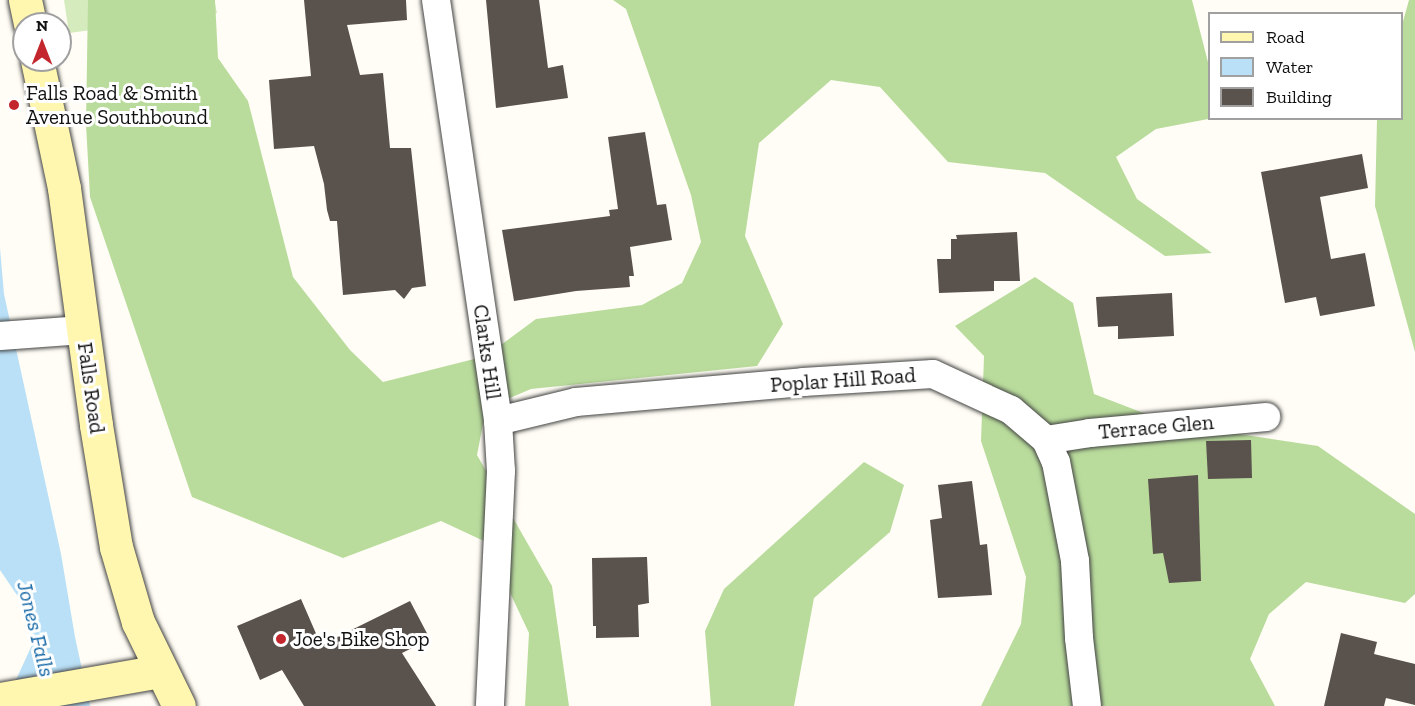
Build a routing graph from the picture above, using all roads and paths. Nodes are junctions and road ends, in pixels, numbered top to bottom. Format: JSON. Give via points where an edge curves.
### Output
{"nodes":[{"id":1,"x":436,"y":0,"type":"edge"},
{"id":2,"x":40,"y":72,"type":"edge"},
{"id":3,"x":83,"y":330,"type":"junction"},
{"id":4,"x":0,"y":336,"type":"edge"},
{"id":5,"x":1266,"y":417,"type":"dead end"},
{"id":6,"x":498,"y":421,"type":"junction"},
{"id":7,"x":1046,"y":440,"type":"junction"},
{"id":8,"x":161,"y":671,"type":"junction"},
{"id":9,"x":0,"y":699,"type":"edge"},
{"id":10,"x":179,"y":706,"type":"edge"},
{"id":11,"x":490,"y":706,"type":"edge"},
{"id":12,"x":1087,"y":706,"type":"edge"}],
"edges":[{"from":1,"to":6,"type":"street","name":"Clarks Hill"},
{"from":2,"to":3,"type":"main road","name":"Falls Road","via":[[64,188]]},
{"from":3,"to":4,"type":"street"},
{"from":3,"to":8,"type":"main road","name":"Falls Road","via":[[116,547],[138,622]]},
{"from":5,"to":7,"type":"street","name":"Terrace Glen"},
{"from":6,"to":7,"type":"street","name":"Poplar Hill Road","via":[[576,402],[933,374],[1011,410]]},
{"from":6,"to":11,"type":"street","name":"Clarks Hill","via":[[500,483]]},
{"from":7,"to":12,"type":"street","name":"Poplar Hill Road","via":[[1056,462],[1075,561]]},
{"from":8,"to":9,"type":"main road"},
{"from":8,"to":10,"type":"main road","name":"Falls Road"}]}
